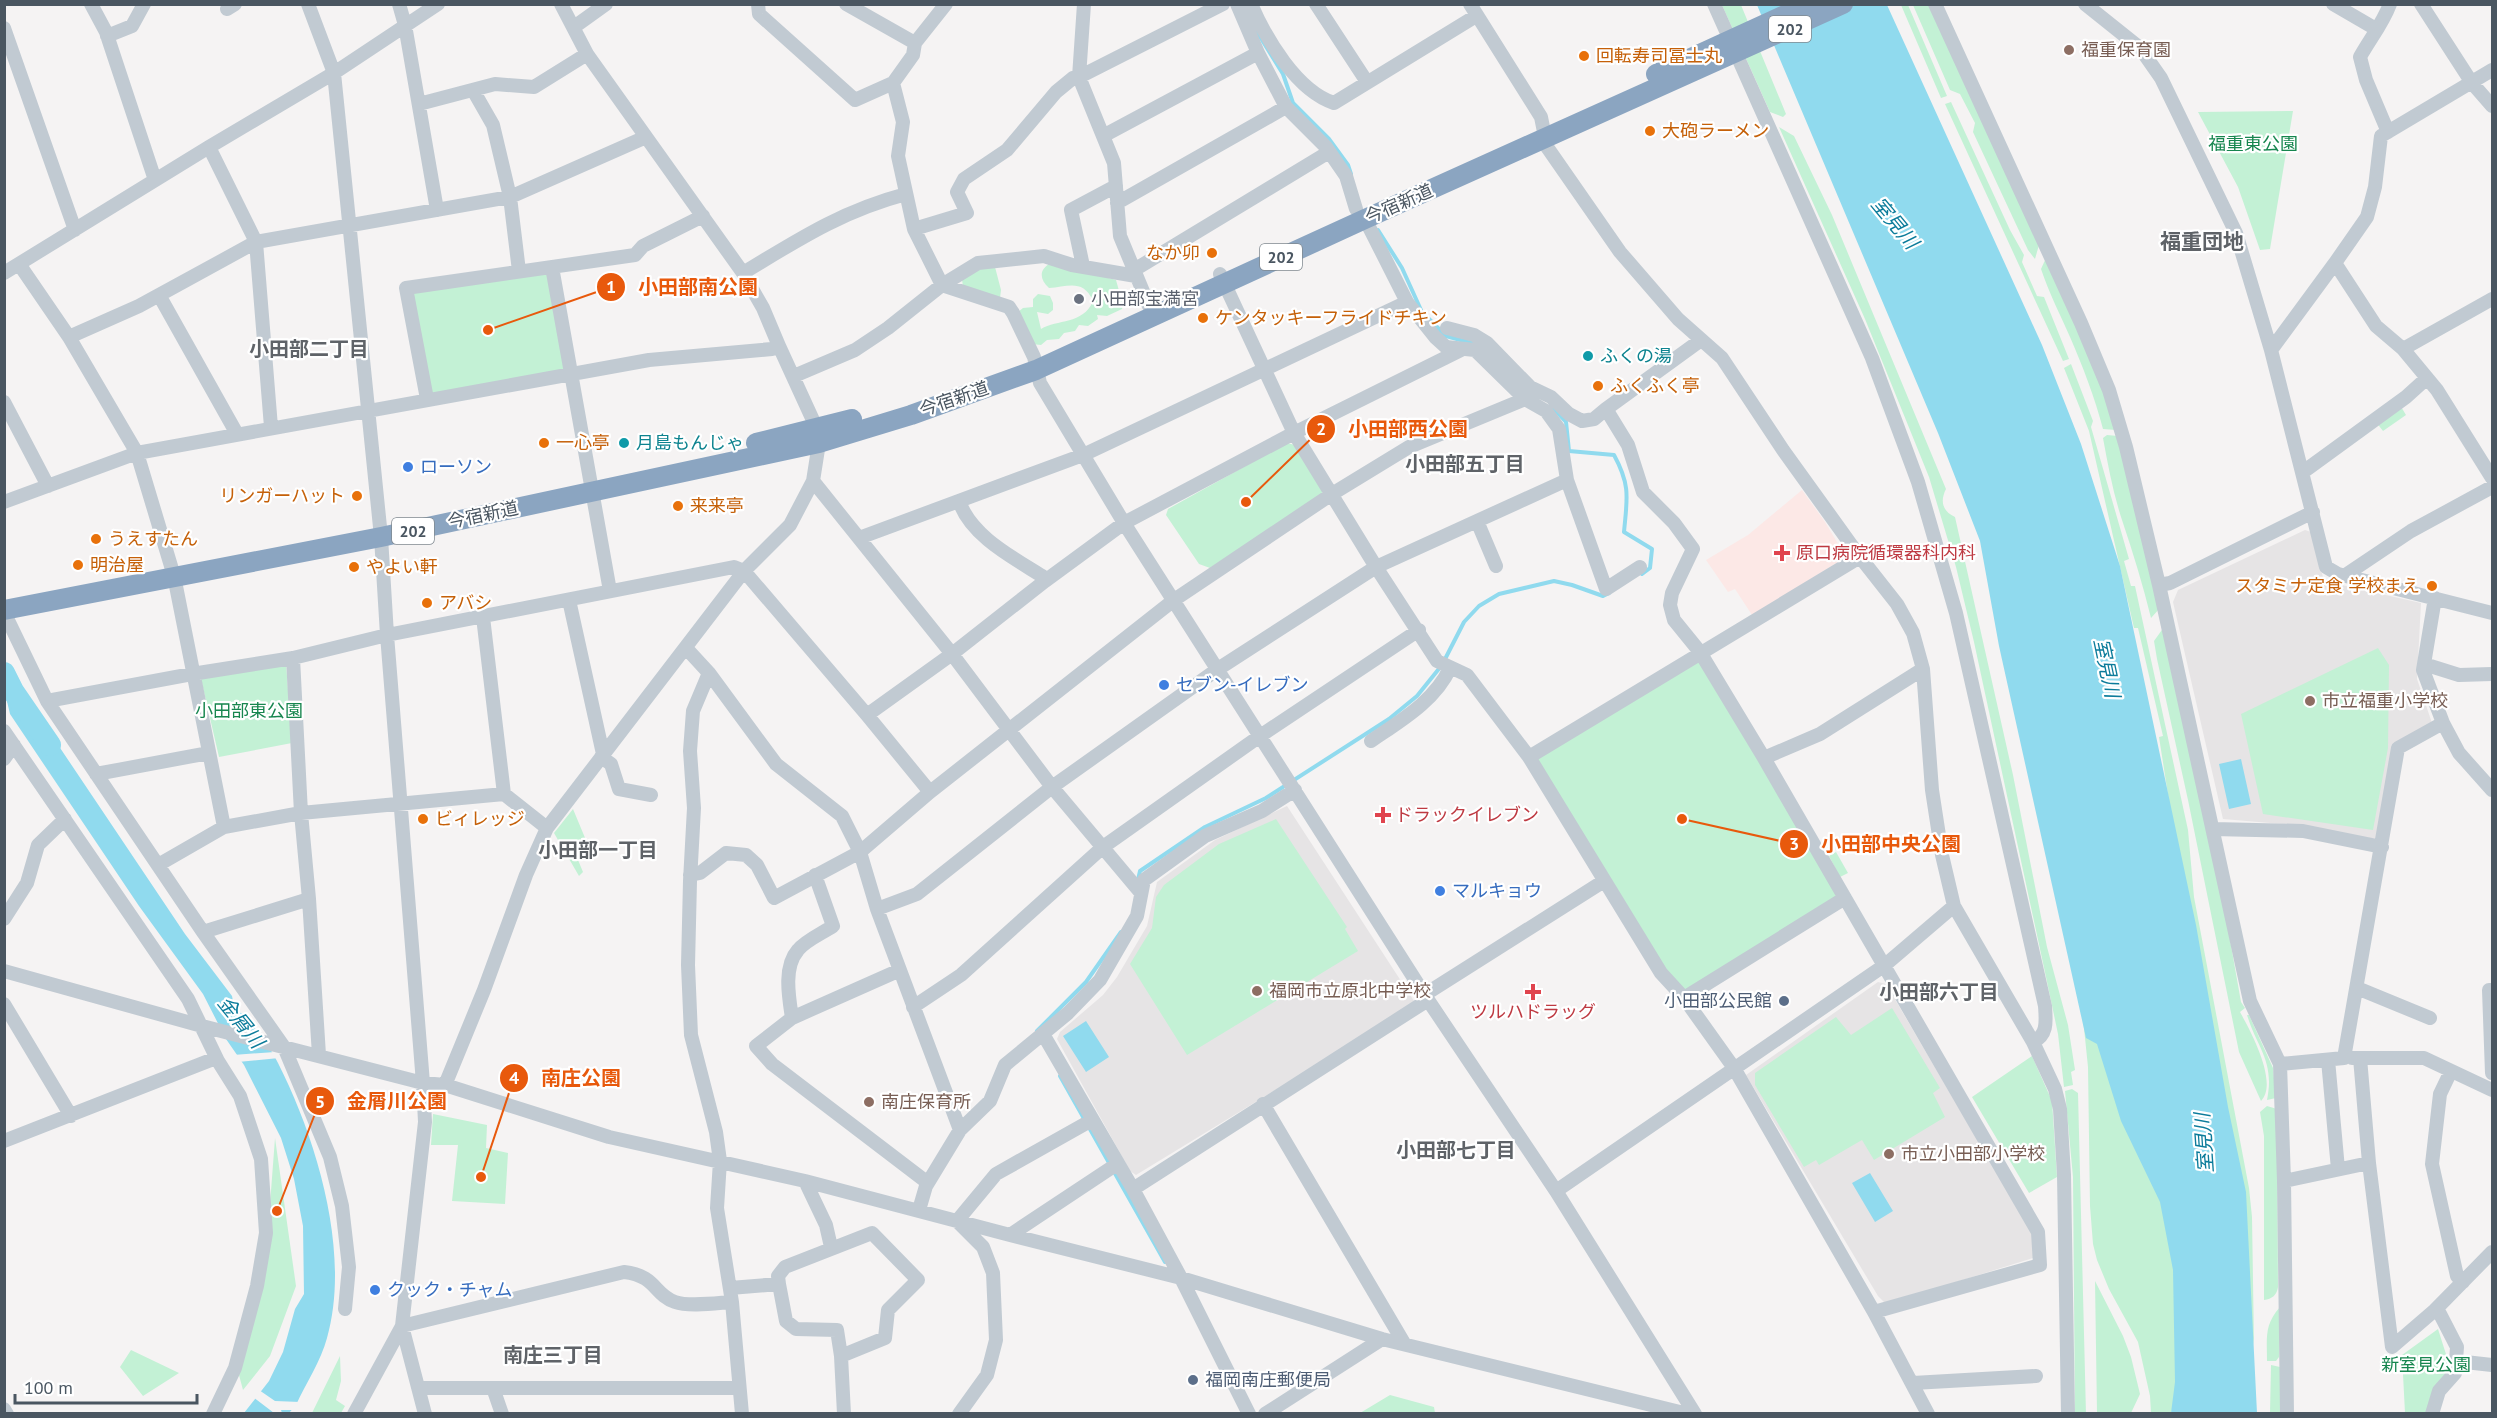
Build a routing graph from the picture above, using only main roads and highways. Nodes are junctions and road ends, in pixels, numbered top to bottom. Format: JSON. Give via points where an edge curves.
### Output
{"nodes":[{"id":1,"x":1809,"y":4,"type":"edge"},
{"id":2,"x":1843,"y":4,"type":"edge"},
{"id":3,"x":1734,"y":46,"type":"junction"},
{"id":4,"x":1222,"y":279,"type":"junction"},
{"id":5,"x":1035,"y":363,"type":"junction"},
{"id":6,"x":172,"y":571,"type":"junction"},
{"id":7,"x":4,"y":601,"type":"edge"},
{"id":8,"x":4,"y":611,"type":"edge"}],
"edges":[{"from":1,"to":3,"type":"highway","name":"今宿新道","number":"202"},
{"from":2,"to":3,"type":"highway","name":"今宿新道","number":"202"},
{"from":3,"to":4,"type":"highway","name":"今宿新道","number":"202"},
{"from":4,"to":5,"type":"highway","name":"今宿新道","number":"202"},
{"from":4,"to":5,"type":"highway","name":"今宿新道","number":"202","via":[[1149,306]]},
{"from":5,"to":6,"type":"highway","name":"今宿新道","number":"202","via":[[818,436],[381,531]]},
{"from":6,"to":7,"type":"highway","name":"今宿新道","number":"202"},
{"from":6,"to":8,"type":"highway","name":"今宿新道","number":"202"}]}
